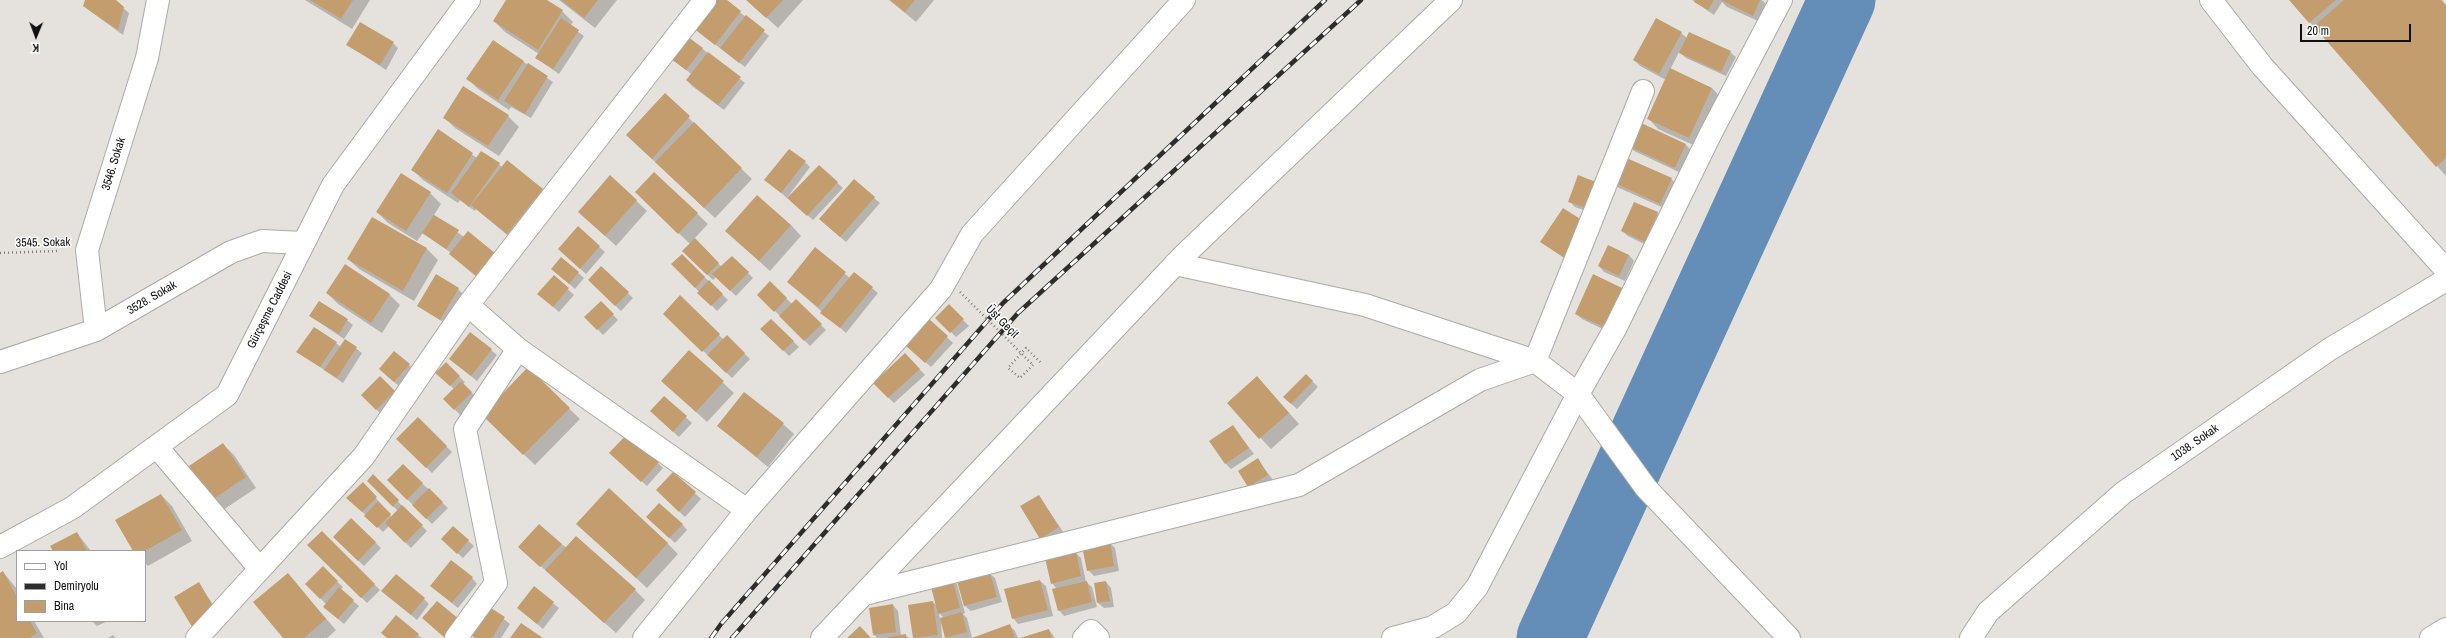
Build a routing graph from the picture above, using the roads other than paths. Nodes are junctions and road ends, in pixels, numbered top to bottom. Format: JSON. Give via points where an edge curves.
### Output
{"nodes":[{"id":1,"x":158,"y":0,"type":"edge"},
{"id":2,"x":469,"y":0,"type":"edge"},
{"id":3,"x":705,"y":0,"type":"edge"},
{"id":4,"x":1184,"y":0,"type":"edge"},
{"id":5,"x":1451,"y":0,"type":"edge"},
{"id":6,"x":1781,"y":0,"type":"edge"},
{"id":7,"x":2211,"y":0,"type":"edge"},
{"id":8,"x":1643,"y":91,"type":"dead end"},
{"id":9,"x":303,"y":243,"type":"junction"},
{"id":10,"x":1175,"y":264,"type":"junction"},
{"id":11,"x":2446,"y":270,"type":"edge"},
{"id":12,"x":2446,"y":280,"type":"edge"},
{"id":13,"x":468,"y":305,"type":"junction"},
{"id":14,"x":96,"y":330,"type":"junction"},
{"id":15,"x":518,"y":349,"type":"junction"},
{"id":16,"x":1534,"y":361,"type":"junction"},
{"id":17,"x":0,"y":362,"type":"edge"},
{"id":18,"x":1584,"y":402,"type":"junction"},
{"id":19,"x":157,"y":447,"type":"junction"},
{"id":20,"x":747,"y":510,"type":"junction"},
{"id":21,"x":0,"y":547,"type":"edge"},
{"id":22,"x":260,"y":569,"type":"junction"},
{"id":23,"x":864,"y":594,"type":"junction"},
{"id":24,"x":2446,"y":629,"type":"edge"},
{"id":25,"x":197,"y":638,"type":"edge"},
{"id":26,"x":456,"y":638,"type":"edge"},
{"id":27,"x":644,"y":638,"type":"edge"},
{"id":28,"x":822,"y":638,"type":"edge"},
{"id":29,"x":1084,"y":638,"type":"edge"},
{"id":30,"x":1098,"y":638,"type":"edge"},
{"id":31,"x":1393,"y":638,"type":"edge"},
{"id":32,"x":1788,"y":638,"type":"edge"},
{"id":33,"x":1971,"y":638,"type":"edge"},
{"id":34,"x":2431,"y":638,"type":"edge"}],
"edges":[{"from":1,"to":14,"type":"main road","name":"3546. Sokak","via":[[147,58],[87,250]]},
{"from":2,"to":9,"type":"main road","name":"Gürçeşme Caddesi","via":[[333,185]]},
{"from":3,"to":13,"type":"main road"},
{"from":4,"to":20,"type":"main road","via":[[972,234],[941,289]]},
{"from":5,"to":10,"type":"main road"},
{"from":6,"to":18,"type":"main road","via":[[1711,133],[1616,327]]},
{"from":7,"to":11,"type":"main road","via":[[2262,66]]},
{"from":8,"to":16,"type":"main road"},
{"from":9,"to":14,"type":"main road","name":"3528. Sokak","via":[[262,241],[231,252]]},
{"from":9,"to":19,"type":"main road","name":"Gürçeşme Caddesi","via":[[227,395]]},
{"from":10,"to":16,"type":"main road","via":[[1365,306]]},
{"from":10,"to":23,"type":"main road"},
{"from":12,"to":33,"type":"main road","name":"1038. Sokak","via":[[2330,349],[2123,493],[1988,612]]},
{"from":13,"to":15,"type":"main road"},
{"from":13,"to":22,"type":"main road","via":[[364,456]]},
{"from":14,"to":17,"type":"main road","name":"3528. Sokak"},
{"from":15,"to":20,"type":"main road"},
{"from":15,"to":26,"type":"main road","via":[[465,429],[496,583]]},
{"from":16,"to":18,"type":"main road"},
{"from":16,"to":23,"type":"main road","via":[[1480,380],[1299,485]]},
{"from":18,"to":31,"type":"main road","via":[[1477,587],[1456,613],[1433,627]]},
{"from":18,"to":32,"type":"main road","via":[[1646,488]]},
{"from":19,"to":21,"type":"main road","name":"Gürçeşme Caddesi","via":[[72,508]]},
{"from":19,"to":22,"type":"main road"},
{"from":20,"to":27,"type":"main road"},
{"from":22,"to":25,"type":"main road"},
{"from":23,"to":28,"type":"main road"},
{"from":24,"to":34,"type":"main road"},
{"from":29,"to":30,"type":"main road","via":[[1090,631]]}]}
